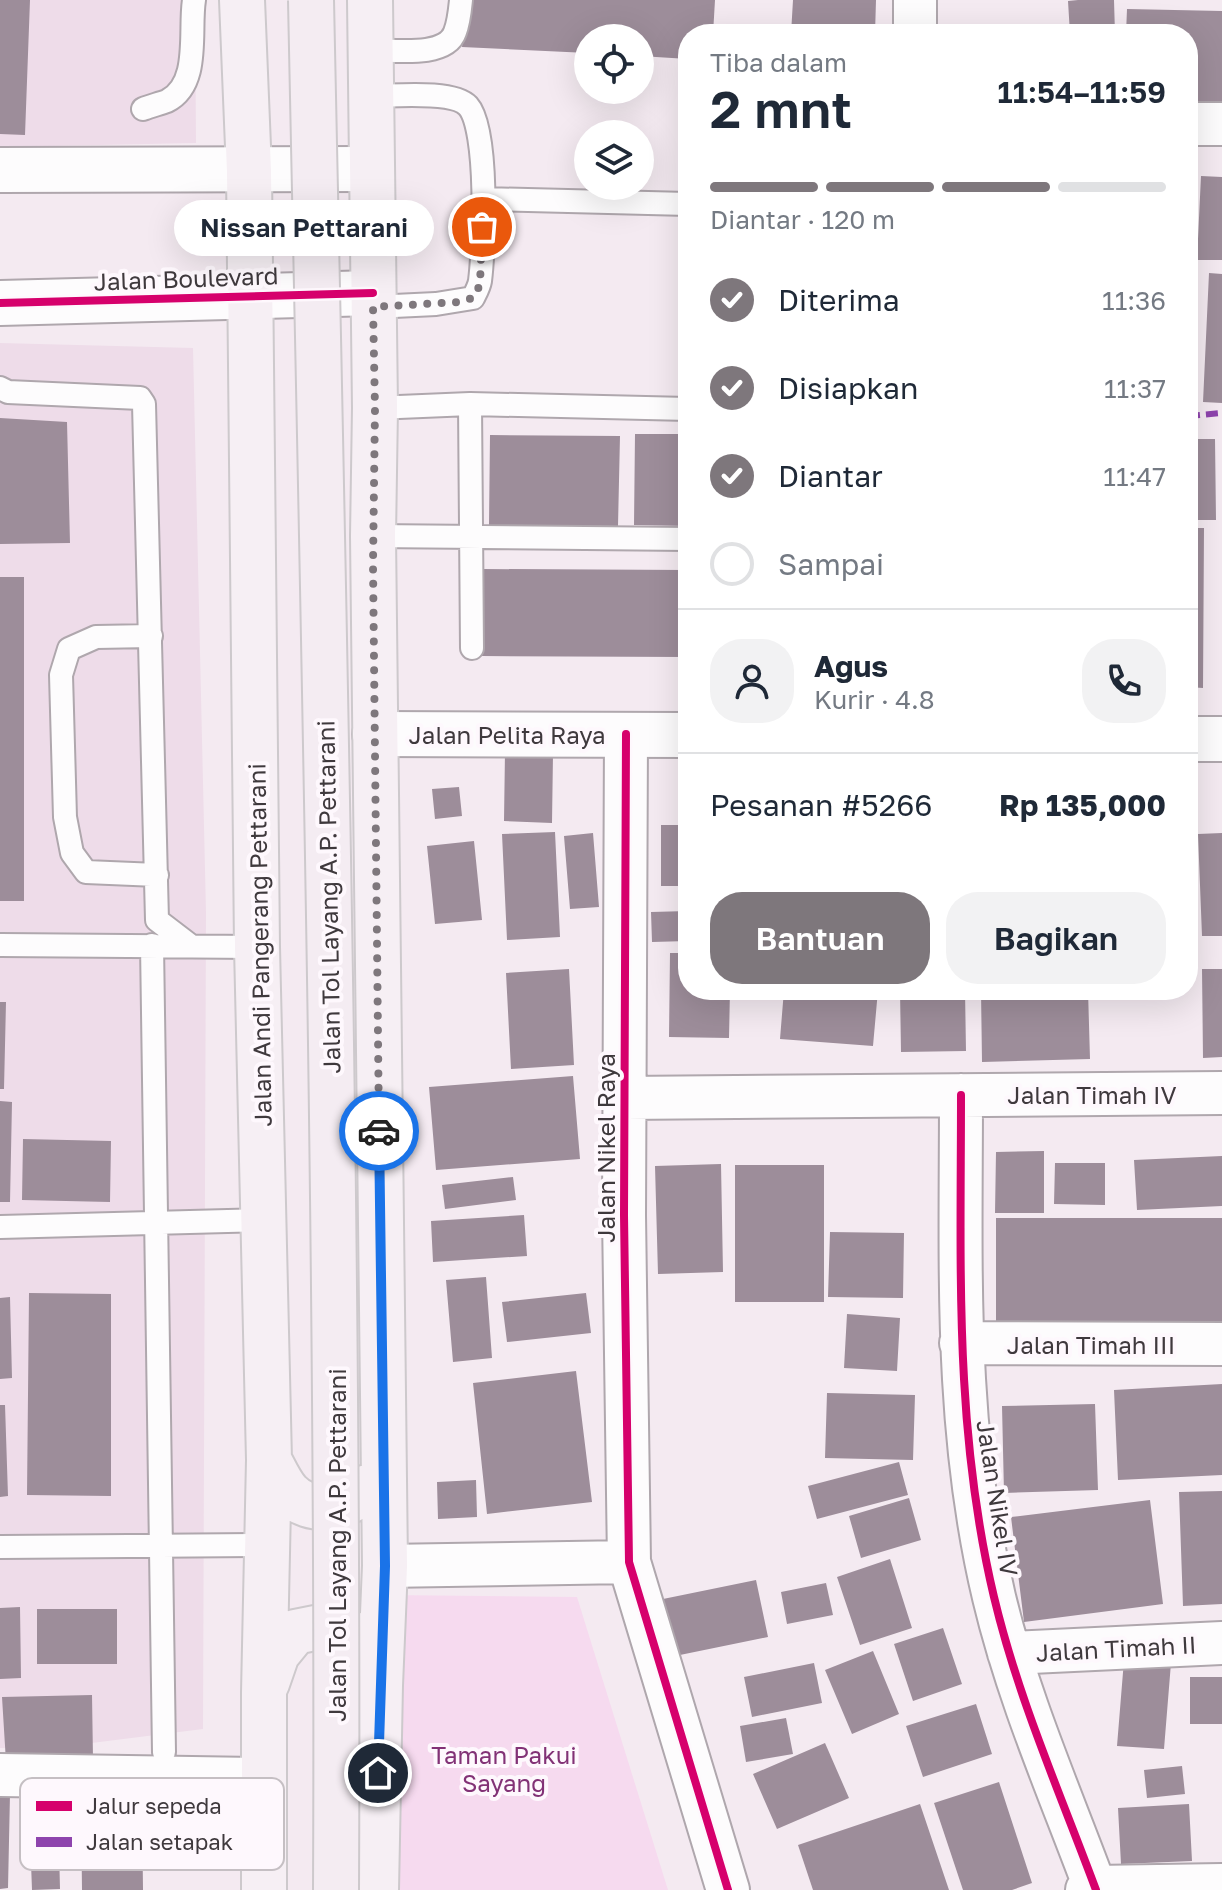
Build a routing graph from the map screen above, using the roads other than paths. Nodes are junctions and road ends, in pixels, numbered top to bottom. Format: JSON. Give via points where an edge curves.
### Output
{"nodes":[{"id":1,"x":194,"y":0,"type":"edge"},
{"id":2,"x":242,"y":0,"type":"edge"},
{"id":3,"x":285,"y":0,"type":"edge"},
{"id":4,"x":311,"y":0,"type":"edge"},
{"id":5,"x":370,"y":0,"type":"edge"},
{"id":6,"x":461,"y":0,"type":"edge"},
{"id":7,"x":915,"y":0,"type":"edge"},
{"id":8,"x":915,"y":24,"type":"edge"},
{"id":9,"x":371,"y":50,"type":"junction"},
{"id":10,"x":372,"y":96,"type":"junction"},
{"id":11,"x":143,"y":109,"type":"dead end"},
{"id":12,"x":1198,"y":124,"type":"edge"},
{"id":13,"x":1222,"y":124,"type":"edge"},
{"id":14,"x":371,"y":169,"type":"junction"},
{"id":15,"x":0,"y":170,"type":"edge"},
{"id":16,"x":249,"y":171,"type":"junction"},
{"id":17,"x":484,"y":199,"type":"junction"},
{"id":18,"x":678,"y":204,"type":"edge"},
{"id":19,"x":251,"y":296,"type":"junction"},
{"id":20,"x":373,"y":300,"type":"junction"},
{"id":21,"x":0,"y":303,"type":"edge"},
{"id":22,"x":0,"y":388,"type":"edge"},
{"id":23,"x":470,"y":404,"type":"junction"},
{"id":24,"x":375,"y":408,"type":"junction"},
{"id":25,"x":678,"y":409,"type":"edge"},
{"id":26,"x":373,"y":536,"type":"junction"},
{"id":27,"x":472,"y":537,"type":"junction"},
{"id":28,"x":678,"y":539,"type":"edge"},
{"id":29,"x":151,"y":636,"type":"junction"},
{"id":30,"x":472,"y":648,"type":"dead end"},
{"id":31,"x":375,"y":734,"type":"junction"},
{"id":32,"x":626,"y":734,"type":"junction"},
{"id":33,"x":678,"y":735,"type":"edge"},
{"id":34,"x":1198,"y":739,"type":"edge"},
{"id":35,"x":1222,"y":739,"type":"edge"},
{"id":36,"x":157,"y":875,"type":"junction"},
{"id":37,"x":0,"y":945,"type":"edge"},
{"id":38,"x":152,"y":945,"type":"junction"},
{"id":39,"x":191,"y":946,"type":"junction"},
{"id":40,"x":257,"y":947,"type":"junction"},
{"id":41,"x":1222,"y":1093,"type":"edge"},
{"id":42,"x":961,"y":1095,"type":"junction"},
{"id":43,"x":625,"y":1098,"type":"junction"},
{"id":44,"x":263,"y":1220,"type":"junction"},
{"id":45,"x":155,"y":1223,"type":"junction"},
{"id":46,"x":0,"y":1227,"type":"edge"},
{"id":47,"x":961,"y":1343,"type":"junction"},
{"id":48,"x":1222,"y":1344,"type":"edge"},
{"id":49,"x":385,"y":1448,"type":"junction"},
{"id":50,"x":269,"y":1460,"type":"junction"},
{"id":51,"x":267,"y":1545,"type":"junction"},
{"id":52,"x":159,"y":1546,"type":"junction"},
{"id":53,"x":0,"y":1547,"type":"edge"},
{"id":54,"x":629,"y":1562,"type":"junction"},
{"id":55,"x":385,"y":1566,"type":"junction"},
{"id":56,"x":1222,"y":1643,"type":"edge"},
{"id":57,"x":1009,"y":1653,"type":"junction"},
{"id":58,"x":380,"y":1685,"type":"junction"},
{"id":59,"x":264,"y":1693,"type":"junction"},
{"id":60,"x":164,"y":1752,"type":"dead end"},
{"id":61,"x":0,"y":1775,"type":"edge"},
{"id":62,"x":197,"y":1778,"type":"edge"},
{"id":63,"x":263,"y":1778,"type":"edge"},
{"id":64,"x":264,"y":1870,"type":"edge"},
{"id":65,"x":1222,"y":1885,"type":"edge"},
{"id":66,"x":1093,"y":1889,"type":"edge"},
{"id":67,"x":264,"y":1890,"type":"edge"},
{"id":68,"x":309,"y":1890,"type":"edge"},
{"id":69,"x":336,"y":1890,"type":"edge"},
{"id":70,"x":376,"y":1890,"type":"edge"},
{"id":71,"x":728,"y":1890,"type":"edge"}],
"edges":[{"from":1,"to":11,"type":"lane","via":[[184,83],[170,99]]},
{"from":2,"to":16,"type":"highway","name":"Jalan Andi Pangerang Pettarani"},
{"from":3,"to":68,"type":"highway","name":"Jalan Tol Layang A.P. Pettarani","via":[[308,1201]]},
{"from":4,"to":69,"type":"highway","name":"Jalan Tol Layang A.P. Pettarani","bridge":true,"via":[[327,779]]},
{"from":5,"to":9,"type":"highway"},
{"from":6,"to":9,"type":"lane","via":[[455,36],[443,45],[431,50]]},
{"from":7,"to":8,"type":"street"},
{"from":9,"to":10,"type":"highway"},
{"from":10,"to":14,"type":"highway"},
{"from":10,"to":17,"type":"lane","via":[[451,96],[467,104],[477,122]]},
{"from":12,"to":13,"type":"street"},
{"from":14,"to":16,"type":"street"},
{"from":14,"to":20,"type":"highway"},
{"from":15,"to":16,"type":"street"},
{"from":16,"to":19,"type":"highway","name":"Jalan Andi Pangerang Pettarani"},
{"from":17,"to":18,"type":"lane"},
{"from":17,"to":20,"type":"lane","via":[[480,285],[473,298],[447,303]]},
{"from":19,"to":20,"type":"street","name":"Jalan Boulevard"},
{"from":19,"to":21,"type":"street","name":"Jalan Boulevard"},
{"from":19,"to":40,"type":"highway","name":"Jalan Andi Pangerang Pettarani"},
{"from":20,"to":24,"type":"highway"},
{"from":22,"to":29,"type":"lane","via":[[140,398],[144,404]]},
{"from":23,"to":24,"type":"lane"},
{"from":23,"to":25,"type":"lane"},
{"from":23,"to":27,"type":"lane"},
{"from":24,"to":26,"type":"highway"},
{"from":26,"to":27,"type":"lane"},
{"from":26,"to":31,"type":"highway"},
{"from":27,"to":28,"type":"lane"},
{"from":27,"to":30,"type":"lane"},
{"from":29,"to":36,"type":"lane"},
{"from":29,"to":36,"type":"lane","via":[[96,637],[69,649],[61,675],[65,817],[72,853],[86,872]]},
{"from":31,"to":32,"type":"street","name":"Jalan Pelita Raya"},
{"from":31,"to":49,"type":"highway"},
{"from":32,"to":33,"type":"street","name":"Jalan Pelita Raya"},
{"from":32,"to":43,"type":"street","name":"Jalan Nikel Raya"},
{"from":34,"to":35,"type":"street"},
{"from":36,"to":39,"type":"lane","via":[[157,920]]},
{"from":37,"to":38,"type":"lane"},
{"from":38,"to":39,"type":"lane"},
{"from":38,"to":45,"type":"lane"},
{"from":39,"to":40,"type":"lane"},
{"from":40,"to":44,"type":"highway","name":"Jalan Andi Pangerang Pettarani"},
{"from":41,"to":42,"type":"street","name":"Jalan Timah IV"},
{"from":42,"to":43,"type":"street","name":"Jalan Timah IV"},
{"from":42,"to":47,"type":"street","name":"Jalan Nikel IV"},
{"from":43,"to":54,"type":"street","name":"Jalan Nikel Raya"},
{"from":44,"to":45,"type":"lane"},
{"from":44,"to":50,"type":"highway","name":"Jalan Andi Pangerang Pettarani"},
{"from":45,"to":46,"type":"lane"},
{"from":45,"to":52,"type":"lane"},
{"from":47,"to":48,"type":"street","name":"Jalan Timah III"},
{"from":47,"to":57,"type":"street","name":"Jalan Nikel IV","via":[[968,1454]]},
{"from":49,"to":50,"type":"highway","via":[[365,1490],[348,1503],[327,1508],[305,1505],[288,1492]]},
{"from":49,"to":55,"type":"highway"},
{"from":50,"to":51,"type":"highway","name":"Jalan Andi Pangerang Pettarani"},
{"from":51,"to":52,"type":"lane"},
{"from":51,"to":59,"type":"highway","name":"Jalan Andi Pangerang Pettarani"},
{"from":52,"to":53,"type":"lane"},
{"from":52,"to":60,"type":"lane"},
{"from":54,"to":55,"type":"street"},
{"from":54,"to":71,"type":"street","name":"Jalan Nikel Raya"},
{"from":55,"to":58,"type":"highway"},
{"from":56,"to":57,"type":"street","name":"Jalan Timah II"},
{"from":57,"to":66,"type":"street","name":"Jalan Nikel IV"},
{"from":58,"to":59,"type":"highway","via":[[368,1651],[351,1633],[325,1626],[295,1632],[277,1654]]},
{"from":58,"to":70,"type":"highway"},
{"from":59,"to":63,"type":"highway","name":"Jalan Andi Pangerang Pettarani"},
{"from":61,"to":62,"type":"street"},
{"from":64,"to":67,"type":"highway","name":"Jalan Andi Pangerang Pettarani"},
{"from":65,"to":66,"type":"street"}]}
